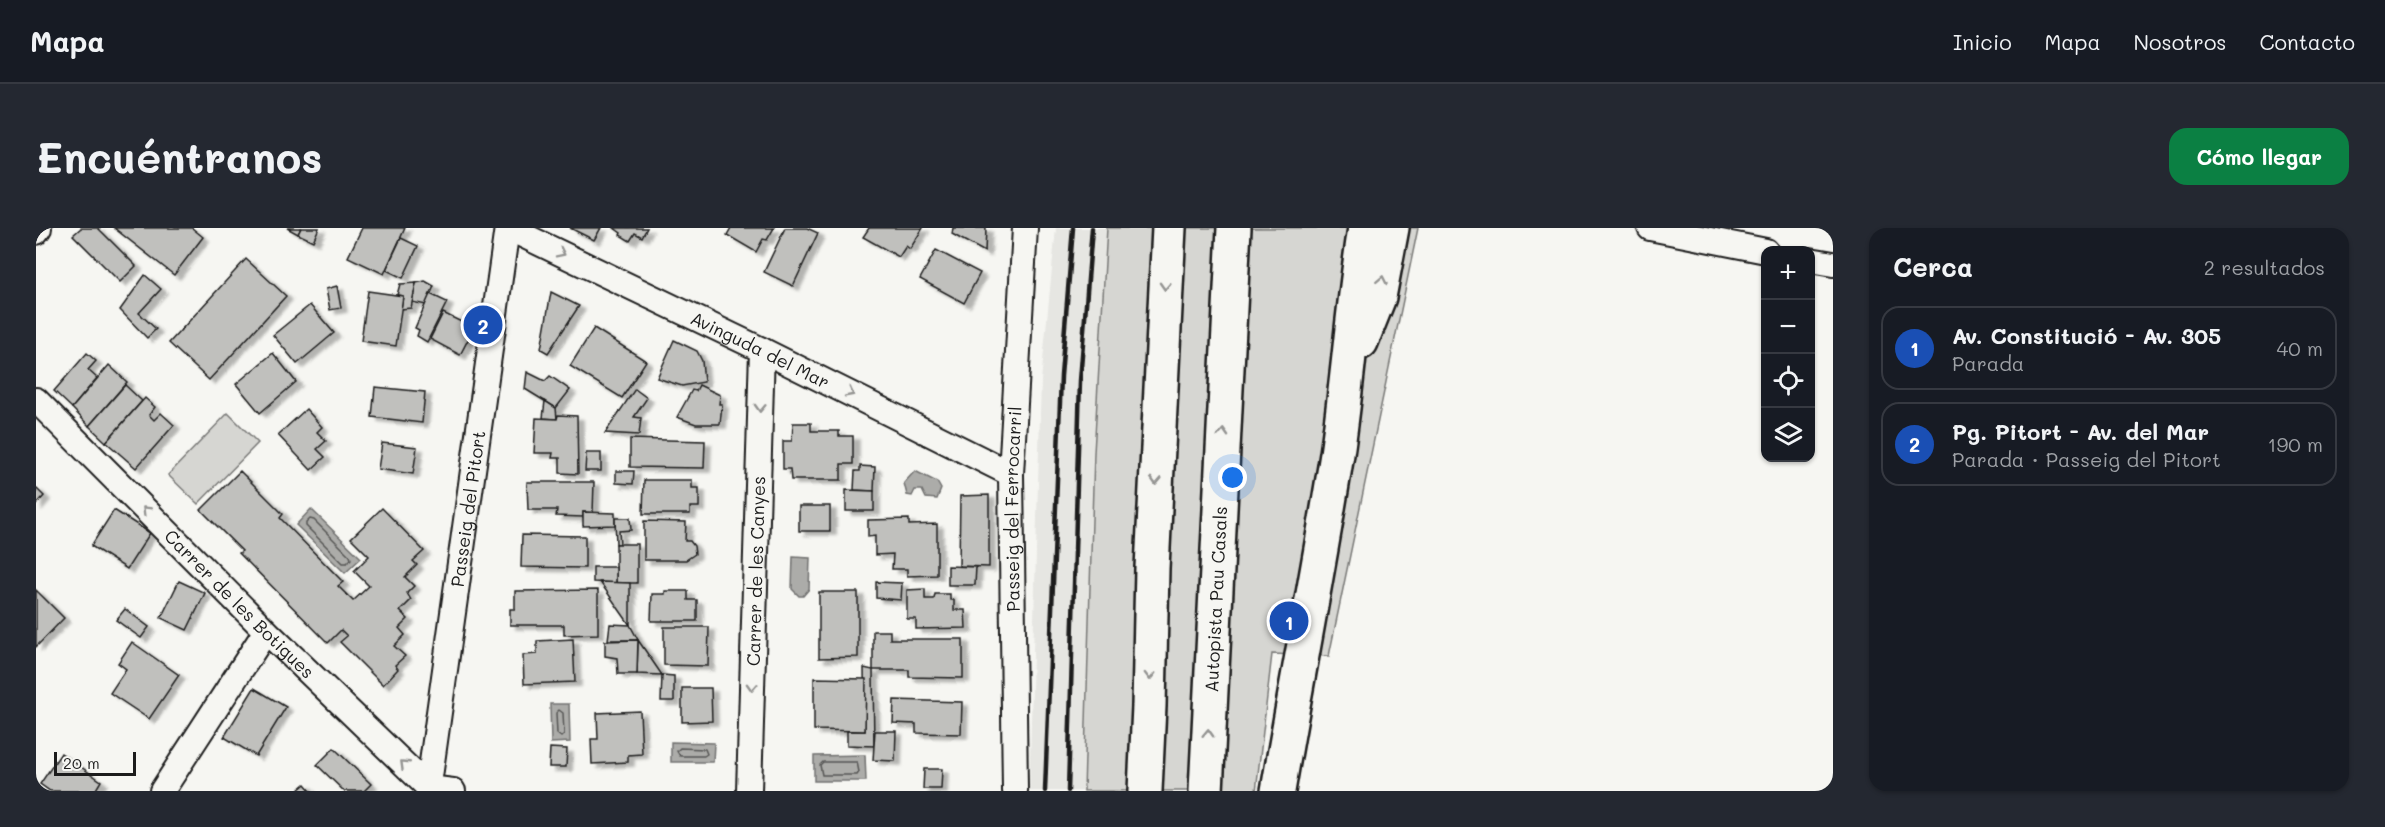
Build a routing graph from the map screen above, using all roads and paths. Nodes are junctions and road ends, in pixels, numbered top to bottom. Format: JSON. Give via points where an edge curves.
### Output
{"nodes":[{"id":1,"x":39,"y":228,"type":"edge"},
{"id":2,"x":508,"y":228,"type":"edge"},
{"id":3,"x":1025,"y":228,"type":"edge"},
{"id":4,"x":1169,"y":228,"type":"edge"},
{"id":5,"x":1234,"y":228,"type":"edge"},
{"id":6,"x":1352,"y":228,"type":"edge"},
{"id":7,"x":1365,"y":228,"type":"edge"},
{"id":8,"x":1392,"y":228,"type":"edge"},
{"id":9,"x":1650,"y":228,"type":"edge"},
{"id":10,"x":36,"y":232,"type":"edge"},
{"id":11,"x":1761,"y":250,"type":"edge"},
{"id":12,"x":1815,"y":261,"type":"edge"},
{"id":13,"x":1833,"y":264,"type":"edge"},
{"id":14,"x":1355,"y":287,"type":"junction"},
{"id":15,"x":762,"y":350,"type":"junction"},
{"id":16,"x":1348,"y":375,"type":"junction"},
{"id":17,"x":36,"y":400,"type":"edge"},
{"id":18,"x":1011,"y":474,"type":"junction"},
{"id":19,"x":266,"y":631,"type":"junction"},
{"id":20,"x":429,"y":790,"type":"edge"},
{"id":21,"x":162,"y":791,"type":"edge"},
{"id":22,"x":453,"y":791,"type":"edge"},
{"id":23,"x":749,"y":791,"type":"edge"},
{"id":24,"x":1015,"y":791,"type":"edge"},
{"id":25,"x":1145,"y":791,"type":"edge"},
{"id":26,"x":1206,"y":791,"type":"edge"},
{"id":27,"x":1278,"y":791,"type":"edge"}],
"edges":[{"from":1,"to":10,"type":"street"},
{"from":2,"to":15,"type":"street","name":"Avinguda del Mar","one_way":true},
{"from":2,"to":20,"type":"street","name":"Passeig del Pitort"},
{"from":3,"to":18,"type":"street","name":"Passeig del Ferrocarril"},
{"from":4,"to":25,"type":"main road","one_way":true,"via":[[1152,556]]},
{"from":26,"to":5,"type":"main road","name":"Autopista Pau Casals","one_way":true},
{"from":6,"to":14,"type":"main road"},
{"from":7,"to":14,"type":"main road"},
{"from":16,"to":8,"type":"main road","one_way":true,"via":[[1378,297]]},
{"from":9,"to":11,"type":"street"},
{"from":12,"to":13,"type":"street"},
{"from":14,"to":16,"type":"main road"},
{"from":15,"to":18,"type":"street","name":"Avinguda del Mar","one_way":true},
{"from":15,"to":23,"type":"street","name":"Carrer de les Canyes","one_way":true},
{"from":16,"to":27,"type":"main road"},
{"from":19,"to":17,"type":"street","name":"Carrer de les Botigues","one_way":true},
{"from":18,"to":24,"type":"street","name":"Passeig del Ferrocarril"},
{"from":20,"to":19,"type":"street","name":"Carrer de les Botigues","one_way":true},
{"from":19,"to":21,"type":"street"},
{"from":20,"to":22,"type":"street"}]}
